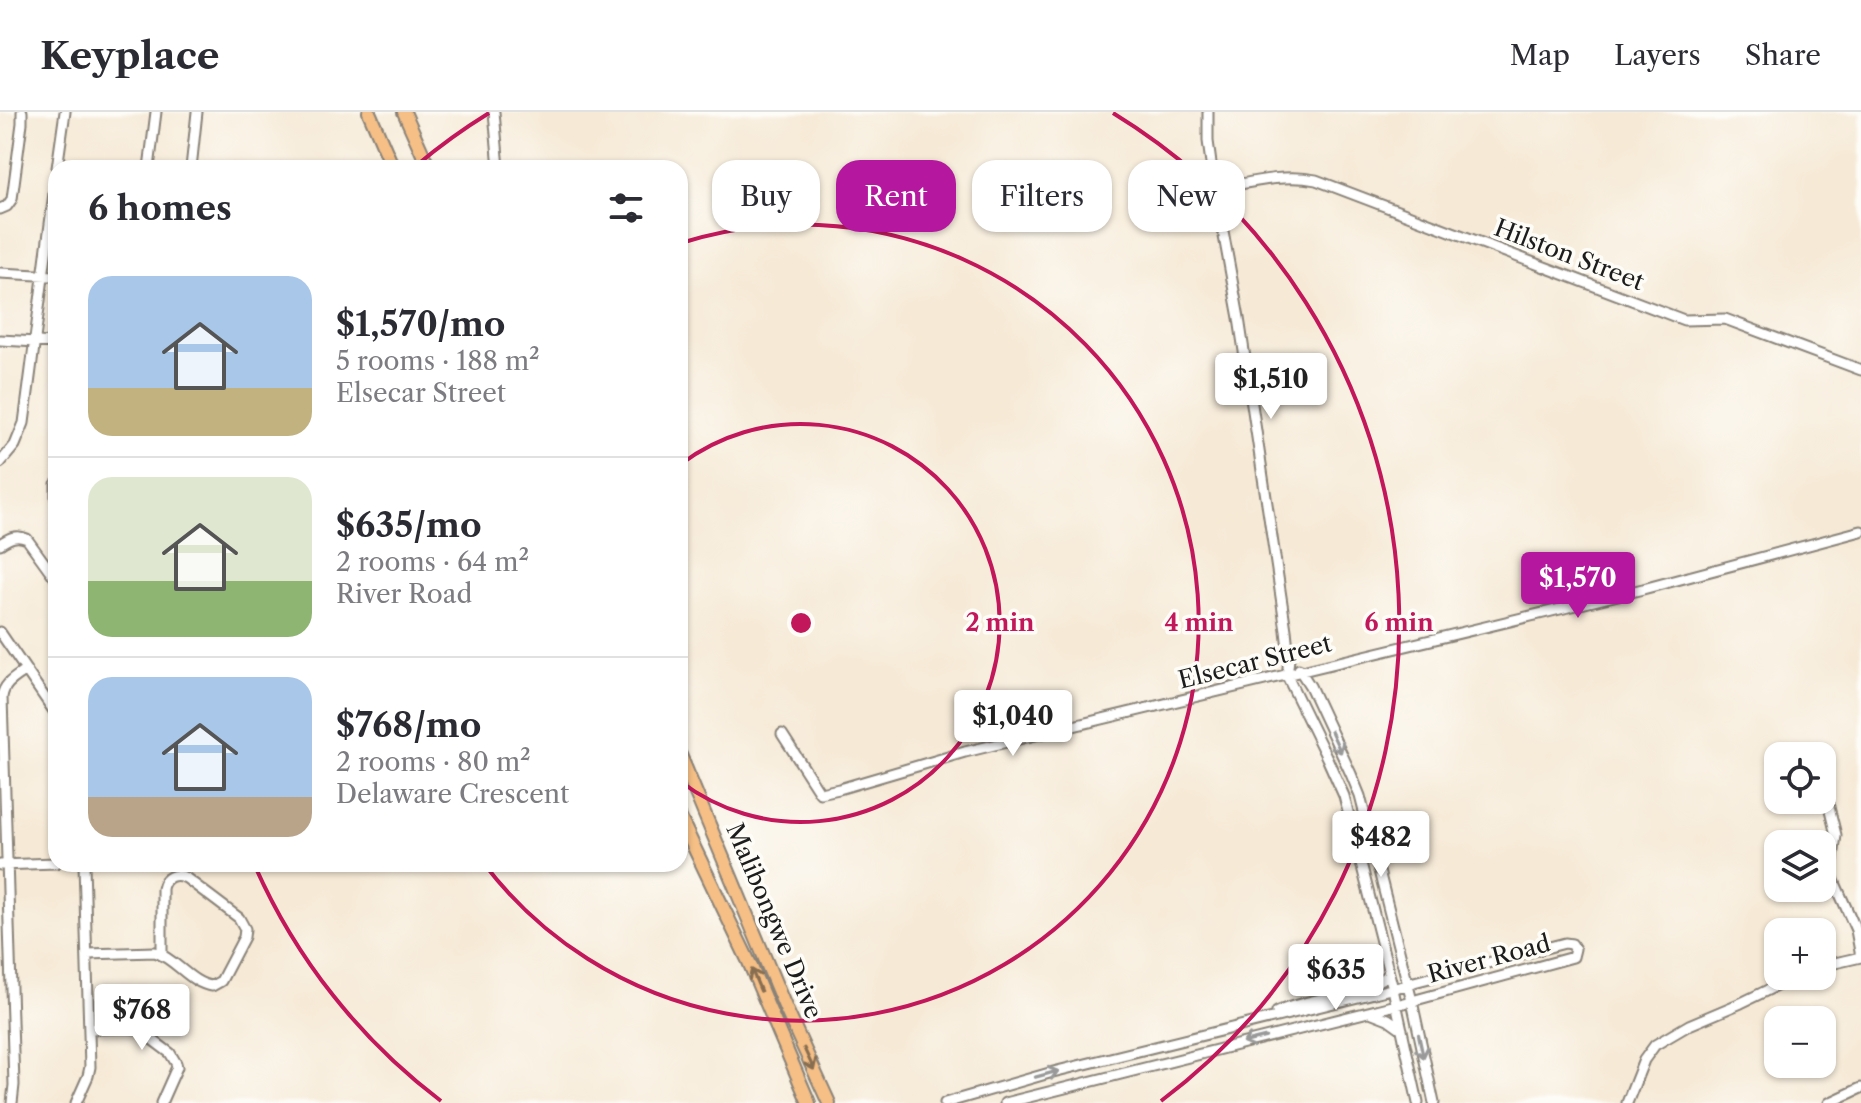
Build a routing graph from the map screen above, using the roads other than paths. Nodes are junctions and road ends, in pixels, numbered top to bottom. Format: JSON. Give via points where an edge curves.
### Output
{"nodes":[{"id":1,"x":22,"y":112,"type":"edge"},
{"id":2,"x":65,"y":112,"type":"edge"},
{"id":3,"x":156,"y":112,"type":"edge"},
{"id":4,"x":197,"y":112,"type":"edge"},
{"id":5,"x":369,"y":112,"type":"edge"},
{"id":6,"x":404,"y":112,"type":"edge"},
{"id":7,"x":494,"y":112,"type":"edge"},
{"id":8,"x":1208,"y":112,"type":"edge"},
{"id":9,"x":58,"y":160,"type":"edge"},
{"id":10,"x":150,"y":160,"type":"edge"},
{"id":11,"x":192,"y":160,"type":"edge"},
{"id":12,"x":390,"y":160,"type":"edge"},
{"id":13,"x":425,"y":160,"type":"edge"},
{"id":14,"x":498,"y":160,"type":"edge"},
{"id":15,"x":1211,"y":160,"type":"edge"},
{"id":16,"x":1245,"y":184,"type":"edge"},
{"id":17,"x":0,"y":209,"type":"edge"},
{"id":18,"x":1224,"y":232,"type":"edge"},
{"id":19,"x":48,"y":243,"type":"edge"},
{"id":20,"x":0,"y":273,"type":"edge"},
{"id":21,"x":44,"y":276,"type":"junction"},
{"id":22,"x":48,"y":276,"type":"edge"},
{"id":23,"x":0,"y":340,"type":"edge"},
{"id":24,"x":36,"y":342,"type":"junction"},
{"id":25,"x":48,"y":343,"type":"edge"},
{"id":26,"x":1861,"y":370,"type":"edge"},
{"id":27,"x":0,"y":463,"type":"edge"},
{"id":28,"x":1861,"y":531,"type":"edge"},
{"id":29,"x":0,"y":544,"type":"edge"},
{"id":30,"x":48,"y":567,"type":"edge"},
{"id":31,"x":0,"y":632,"type":"edge"},
{"id":32,"x":1289,"y":659,"type":"junction"},
{"id":33,"x":26,"y":670,"type":"junction"},
{"id":34,"x":1302,"y":672,"type":"junction"},
{"id":35,"x":1287,"y":676,"type":"junction"},
{"id":36,"x":48,"y":702,"type":"edge"},
{"id":37,"x":782,"y":734,"type":"dead end"},
{"id":38,"x":688,"y":774,"type":"edge"},
{"id":39,"x":1831,"y":814,"type":"edge"},
{"id":40,"x":688,"y":835,"type":"edge"},
{"id":41,"x":48,"y":863,"type":"edge"},
{"id":42,"x":4,"y":865,"type":"edge"},
{"id":43,"x":84,"y":872,"type":"edge"},
{"id":44,"x":87,"y":954,"type":"junction"},
{"id":45,"x":162,"y":954,"type":"junction"},
{"id":46,"x":1861,"y":957,"type":"edge"},
{"id":47,"x":1836,"y":963,"type":"edge"},
{"id":48,"x":1389,"y":974,"type":"junction"},
{"id":49,"x":1407,"y":985,"type":"junction"},
{"id":50,"x":1393,"y":989,"type":"junction"},
{"id":51,"x":1768,"y":990,"type":"edge"},
{"id":52,"x":1412,"y":1001,"type":"junction"},
{"id":53,"x":1396,"y":1004,"type":"junction"},
{"id":54,"x":1368,"y":1011,"type":"junction"},
{"id":55,"x":1264,"y":1019,"type":"junction"},
{"id":56,"x":90,"y":1029,"type":"junction"},
{"id":57,"x":1402,"y":1029,"type":"junction"},
{"id":58,"x":1861,"y":1088,"type":"edge"},
{"id":59,"x":829,"y":1100,"type":"edge"},
{"id":60,"x":12,"y":1103,"type":"edge"},
{"id":61,"x":76,"y":1103,"type":"edge"},
{"id":62,"x":161,"y":1103,"type":"edge"},
{"id":63,"x":809,"y":1103,"type":"edge"},
{"id":64,"x":945,"y":1103,"type":"edge"},
{"id":65,"x":1005,"y":1103,"type":"edge"},
{"id":66,"x":1418,"y":1103,"type":"edge"},
{"id":67,"x":1434,"y":1103,"type":"edge"},
{"id":68,"x":1627,"y":1103,"type":"edge"},
{"id":69,"x":1829,"y":1103,"type":"edge"}],
"edges":[{"from":1,"to":17,"type":"street","via":[[12,199]]},
{"from":2,"to":9,"type":"street"},
{"from":3,"to":10,"type":"street"},
{"from":4,"to":11,"type":"street"},
{"from":5,"to":12,"type":"main road"},
{"from":6,"to":13,"type":"main road"},
{"from":7,"to":14,"type":"street"},
{"from":8,"to":15,"type":"street"},
{"from":16,"to":26,"type":"street","name":"Hilston Street","via":[[1313,179],[1684,320],[1730,320]]},
{"from":18,"to":32,"type":"street"},
{"from":19,"to":21,"type":"street"},
{"from":20,"to":21,"type":"street"},
{"from":21,"to":22,"type":"street"},
{"from":21,"to":24,"type":"street"},
{"from":23,"to":24,"type":"street"},
{"from":24,"to":25,"type":"street"},
{"from":24,"to":27,"type":"street","via":[[22,430]]},
{"from":28,"to":34,"type":"street","name":"Elsecar Street"},
{"from":29,"to":30,"type":"street","via":[[25,537]]},
{"from":31,"to":33,"type":"street"},
{"from":32,"to":34,"type":"street"},
{"from":32,"to":35,"type":"street"},
{"from":33,"to":36,"type":"street"},
{"from":33,"to":42,"type":"street","via":[[8,683],[2,697]]},
{"from":34,"to":35,"type":"street","name":"Elsecar Street"},
{"from":34,"to":49,"type":"street","one_way":true,"via":[[1360,796]]},
{"from":35,"to":37,"type":"street","name":"Elsecar Street","via":[[965,752],[820,793]]},
{"from":35,"to":48,"type":"street","via":[[1343,792]]},
{"from":38,"to":59,"type":"main road","name":"Malibongwe Drive","one_way":true},
{"from":39,"to":46,"type":"street","via":[[1836,835],[1831,874],[1856,930]]},
{"from":63,"to":40,"type":"main road","name":"Malibongwe Drive","one_way":true},
{"from":41,"to":42,"type":"street"},
{"from":42,"to":60,"type":"street"},
{"from":43,"to":44,"type":"street"},
{"from":44,"to":45,"type":"street"},
{"from":44,"to":56,"type":"street"},
{"from":45,"to":45,"type":"street","via":[[203,984],[216,985],[244,937],[244,924],[186,878],[172,876],[162,889]]},
{"from":46,"to":47,"type":"street"},
{"from":48,"to":50,"type":"street"},
{"from":48,"to":55,"type":"street","via":[[1372,985]]},
{"from":49,"to":50,"type":"street","name":"River Road"},
{"from":49,"to":52,"type":"street"},
{"from":49,"to":52,"type":"street","name":"River Road","via":[[1565,943],[1576,952]]},
{"from":50,"to":53,"type":"street"},
{"from":50,"to":55,"type":"street","name":"River Road"},
{"from":51,"to":68,"type":"street","via":[[1655,1045]]},
{"from":52,"to":53,"type":"street","name":"River Road"},
{"from":52,"to":67,"type":"street","one_way":true},
{"from":53,"to":54,"type":"street","name":"River Road"},
{"from":53,"to":57,"type":"street"},
{"from":54,"to":57,"type":"street"},
{"from":54,"to":65,"type":"street","name":"River Road","one_way":true},
{"from":64,"to":55,"type":"street","name":"River Road","one_way":true},
{"from":56,"to":61,"type":"street","via":[[89,1071]]},
{"from":56,"to":62,"type":"street","via":[[138,1029],[173,1056],[177,1067]]},
{"from":57,"to":66,"type":"street"},
{"from":58,"to":69,"type":"street"}]}
